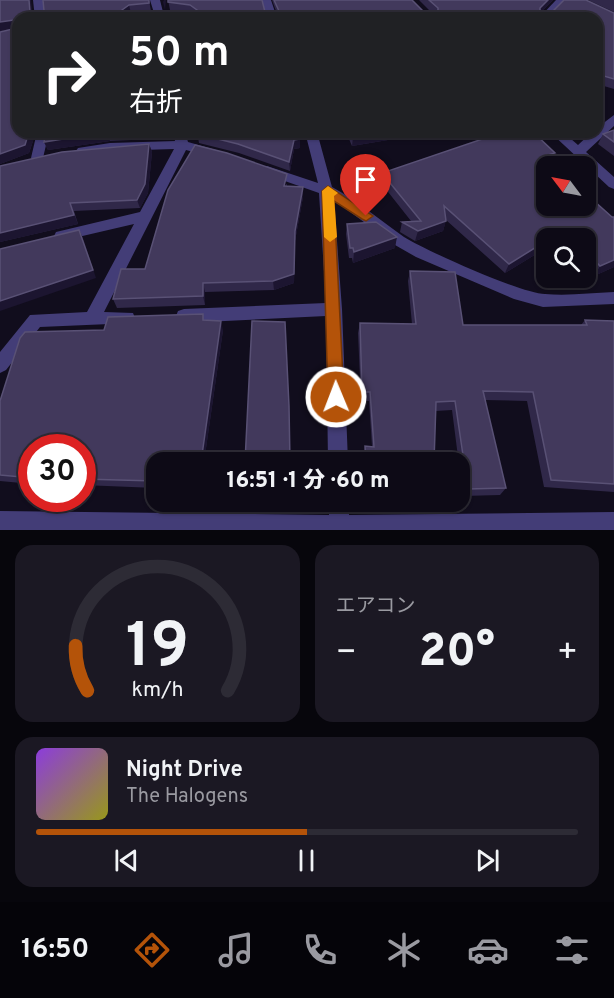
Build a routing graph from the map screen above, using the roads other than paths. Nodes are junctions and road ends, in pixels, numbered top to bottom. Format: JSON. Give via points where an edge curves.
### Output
{"nodes":[{"id":1,"x":561,"y":0,"type":"edge"},
{"id":2,"x":550,"y":12,"type":"edge"},
{"id":3,"x":614,"y":119,"type":"edge"},
{"id":4,"x":603,"y":129,"type":"edge"},
{"id":5,"x":42,"y":138,"type":"edge"},
{"id":6,"x":181,"y":138,"type":"edge"},
{"id":7,"x":313,"y":138,"type":"edge"},
{"id":8,"x":563,"y":138,"type":"edge"},
{"id":9,"x":594,"y":138,"type":"edge"},
{"id":10,"x":579,"y":152,"type":"junction"},
{"id":11,"x":68,"y":153,"type":"edge"},
{"id":12,"x":222,"y":155,"type":"edge"},
{"id":13,"x":37,"y":159,"type":"edge"},
{"id":14,"x":254,"y":165,"type":"edge"},
{"id":15,"x":614,"y":184,"type":"edge"},
{"id":16,"x":328,"y":191,"type":"junction"},
{"id":17,"x":146,"y":216,"type":"junction"},
{"id":18,"x":45,"y":240,"type":"edge"},
{"id":19,"x":614,"y":298,"type":"edge"},
{"id":20,"x":334,"y":309,"type":"junction"},
{"id":21,"x":173,"y":316,"type":"edge"},
{"id":22,"x":138,"y":318,"type":"edge"},
{"id":23,"x":92,"y":320,"type":"junction"},
{"id":24,"x":0,"y":365,"type":"edge"},
{"id":25,"x":338,"y":452,"type":"edge"},
{"id":26,"x":339,"y":512,"type":"edge"},
{"id":27,"x":0,"y":521,"type":"edge"},
{"id":28,"x":614,"y":522,"type":"edge"},
{"id":29,"x":339,"y":528,"type":"edge"}],
"edges":[{"from":1,"to":2,"type":"street"},
{"from":3,"to":4,"type":"street"},
{"from":5,"to":13,"type":"street"},
{"from":6,"to":11,"type":"street"},
{"from":6,"to":12,"type":"street"},
{"from":6,"to":17,"type":"street"},
{"from":7,"to":16,"type":"street"},
{"from":8,"to":10,"type":"street"},
{"from":9,"to":10,"type":"street"},
{"from":10,"to":15,"type":"street"},
{"from":14,"to":16,"type":"street"},
{"from":16,"to":19,"type":"street","via":[[410,247],[520,295],[543,301]]},
{"from":16,"to":20,"type":"street"},
{"from":17,"to":18,"type":"street"},
{"from":17,"to":23,"type":"street"},
{"from":20,"to":21,"type":"street"},
{"from":20,"to":25,"type":"street"},
{"from":22,"to":23,"type":"street"},
{"from":23,"to":24,"type":"street","via":[[36,320]]},
{"from":26,"to":29,"type":"street"},
{"from":27,"to":29,"type":"street"},
{"from":28,"to":29,"type":"street"}]}
